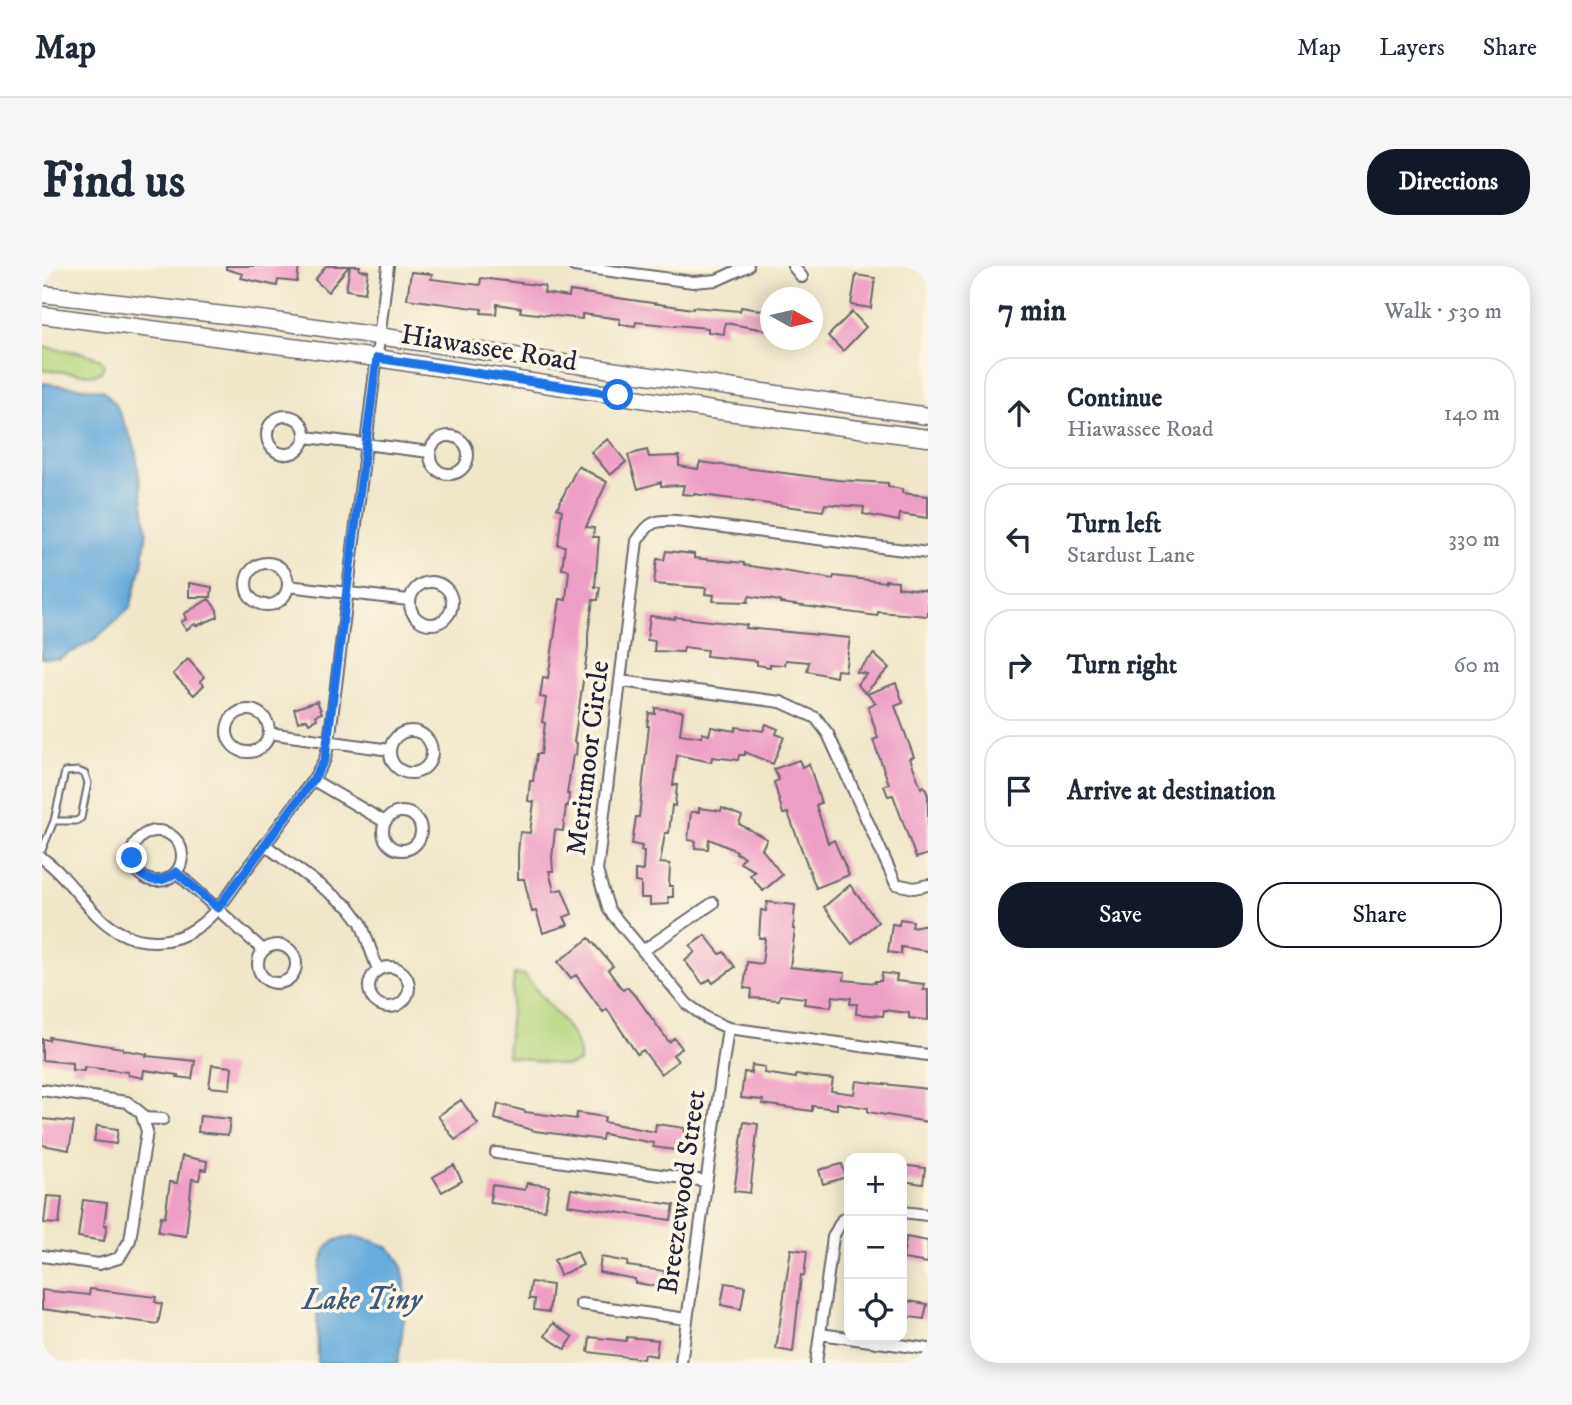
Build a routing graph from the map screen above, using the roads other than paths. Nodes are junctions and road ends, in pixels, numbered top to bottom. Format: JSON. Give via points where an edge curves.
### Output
{"nodes":[{"id":1,"x":388,"y":266,"type":"edge"},
{"id":2,"x":574,"y":266,"type":"edge"},
{"id":3,"x":748,"y":266,"type":"edge"},
{"id":4,"x":793,"y":266,"type":"edge"},
{"id":5,"x":802,"y":277,"type":"dead end"},
{"id":6,"x":42,"y":295,"type":"edge"},
{"id":7,"x":42,"y":315,"type":"edge"},
{"id":8,"x":379,"y":336,"type":"junction"},
{"id":9,"x":377,"y":358,"type":"junction"},
{"id":10,"x":928,"y":416,"type":"edge"},
{"id":11,"x":306,"y":438,"type":"dead end"},
{"id":12,"x":928,"y":438,"type":"edge"},
{"id":13,"x":366,"y":446,"type":"junction"},
{"id":14,"x":430,"y":452,"type":"dead end"},
{"id":15,"x":928,"y":553,"type":"edge"},
{"id":16,"x":288,"y":586,"type":"dead end"},
{"id":17,"x":348,"y":592,"type":"junction"},
{"id":18,"x":409,"y":600,"type":"junction"},
{"id":19,"x":620,"y":681,"type":"junction"},
{"id":20,"x":269,"y":733,"type":"junction"},
{"id":21,"x":329,"y":742,"type":"junction"},
{"id":22,"x":390,"y":750,"type":"junction"},
{"id":23,"x":313,"y":780,"type":"junction"},
{"id":24,"x":54,"y":821,"type":"junction"},
{"id":25,"x":385,"y":822,"type":"dead end"},
{"id":26,"x":265,"y":845,"type":"junction"},
{"id":27,"x":42,"y":850,"type":"edge"},
{"id":28,"x":42,"y":858,"type":"edge"},
{"id":29,"x":176,"y":872,"type":"junction"},
{"id":30,"x":928,"y":885,"type":"edge"},
{"id":31,"x":713,"y":903,"type":"dead end"},
{"id":32,"x":218,"y":908,"type":"junction"},
{"id":33,"x":263,"y":950,"type":"dead end"},
{"id":34,"x":644,"y":950,"type":"junction"},
{"id":35,"x":378,"y":970,"type":"dead end"},
{"id":36,"x":728,"y":1028,"type":"junction"},
{"id":37,"x":928,"y":1055,"type":"edge"},
{"id":38,"x":42,"y":1090,"type":"edge"},
{"id":39,"x":143,"y":1118,"type":"junction"},
{"id":40,"x":163,"y":1119,"type":"dead end"},
{"id":41,"x":496,"y":1153,"type":"dead end"},
{"id":42,"x":706,"y":1181,"type":"junction"},
{"id":43,"x":907,"y":1213,"type":"edge"},
{"id":44,"x":928,"y":1215,"type":"edge"},
{"id":45,"x":848,"y":1216,"type":"edge"},
{"id":46,"x":42,"y":1256,"type":"edge"},
{"id":47,"x":580,"y":1304,"type":"dead end"},
{"id":48,"x":687,"y":1319,"type":"junction"},
{"id":49,"x":820,"y":1335,"type":"junction"},
{"id":50,"x":928,"y":1349,"type":"edge"},
{"id":51,"x":681,"y":1363,"type":"edge"},
{"id":52,"x":816,"y":1363,"type":"edge"}],
"edges":[{"from":1,"to":8,"type":"street"},
{"from":2,"to":3,"type":"street","via":[[693,282],[717,280]]},
{"from":4,"to":5,"type":"street"},
{"from":6,"to":8,"type":"street","name":"Hiawassee Road"},
{"from":7,"to":9,"type":"street","name":"Hiawassee Road"},
{"from":8,"to":9,"type":"street"},
{"from":8,"to":10,"type":"street","name":"Hiawassee Road"},
{"from":9,"to":12,"type":"street","name":"Hiawassee Road"},
{"from":9,"to":13,"type":"street"},
{"from":11,"to":13,"type":"street"},
{"from":13,"to":14,"type":"street"},
{"from":13,"to":17,"type":"street"},
{"from":15,"to":19,"type":"street","name":"Meritmoor Circle","via":[[658,520],[645,528],[637,541]]},
{"from":16,"to":17,"type":"street"},
{"from":17,"to":18,"type":"street"},
{"from":17,"to":21,"type":"street"},
{"from":18,"to":18,"type":"street","via":[[414,616],[428,625],[444,620],[452,606],[448,590],[433,581],[417,586]]},
{"from":19,"to":30,"type":"street","via":[[781,702],[816,718],[828,734],[896,884]]},
{"from":19,"to":34,"type":"street","name":"Meritmoor Circle","via":[[597,870],[609,910]]},
{"from":20,"to":20,"type":"street","via":[[265,718],[251,709],[235,714],[227,728],[231,744],[245,752],[261,747]]},
{"from":20,"to":21,"type":"street"},
{"from":21,"to":22,"type":"street"},
{"from":21,"to":23,"type":"street"},
{"from":22,"to":22,"type":"street","via":[[394,766],[408,774],[424,769],[432,755],[428,739],[414,731],[398,735]]},
{"from":23,"to":25,"type":"street"},
{"from":23,"to":26,"type":"street"},
{"from":24,"to":24,"type":"lane","via":[[65,772],[85,774],[88,783],[81,818]]},
{"from":24,"to":27,"type":"lane"},
{"from":26,"to":32,"type":"street"},
{"from":26,"to":35,"type":"street","via":[[349,907]]},
{"from":28,"to":32,"type":"street","via":[[59,870],[97,915],[135,939],[172,939],[195,929]]},
{"from":29,"to":29,"type":"street","via":[[182,854],[173,837],[155,831],[138,840],[132,858],[141,876],[159,881]]},
{"from":29,"to":32,"type":"street"},
{"from":31,"to":34,"type":"street"},
{"from":32,"to":33,"type":"street"},
{"from":34,"to":36,"type":"street","name":"Meritmoor Circle","via":[[687,1004]]},
{"from":36,"to":37,"type":"street","name":"Meritmoor Circle"},
{"from":36,"to":42,"type":"street","name":"Breezewood Street"},
{"from":38,"to":39,"type":"street","via":[[127,1102]]},
{"from":39,"to":40,"type":"street"},
{"from":39,"to":46,"type":"street","via":[[147,1130],[130,1240],[119,1258],[99,1264]]},
{"from":41,"to":42,"type":"street"},
{"from":42,"to":48,"type":"street","name":"Breezewood Street"},
{"from":43,"to":44,"type":"street"},
{"from":45,"to":49,"type":"street","via":[[833,1237]]},
{"from":47,"to":48,"type":"street"},
{"from":48,"to":51,"type":"street","name":"Breezewood Street"},
{"from":49,"to":50,"type":"street"},
{"from":49,"to":52,"type":"street"}]}
